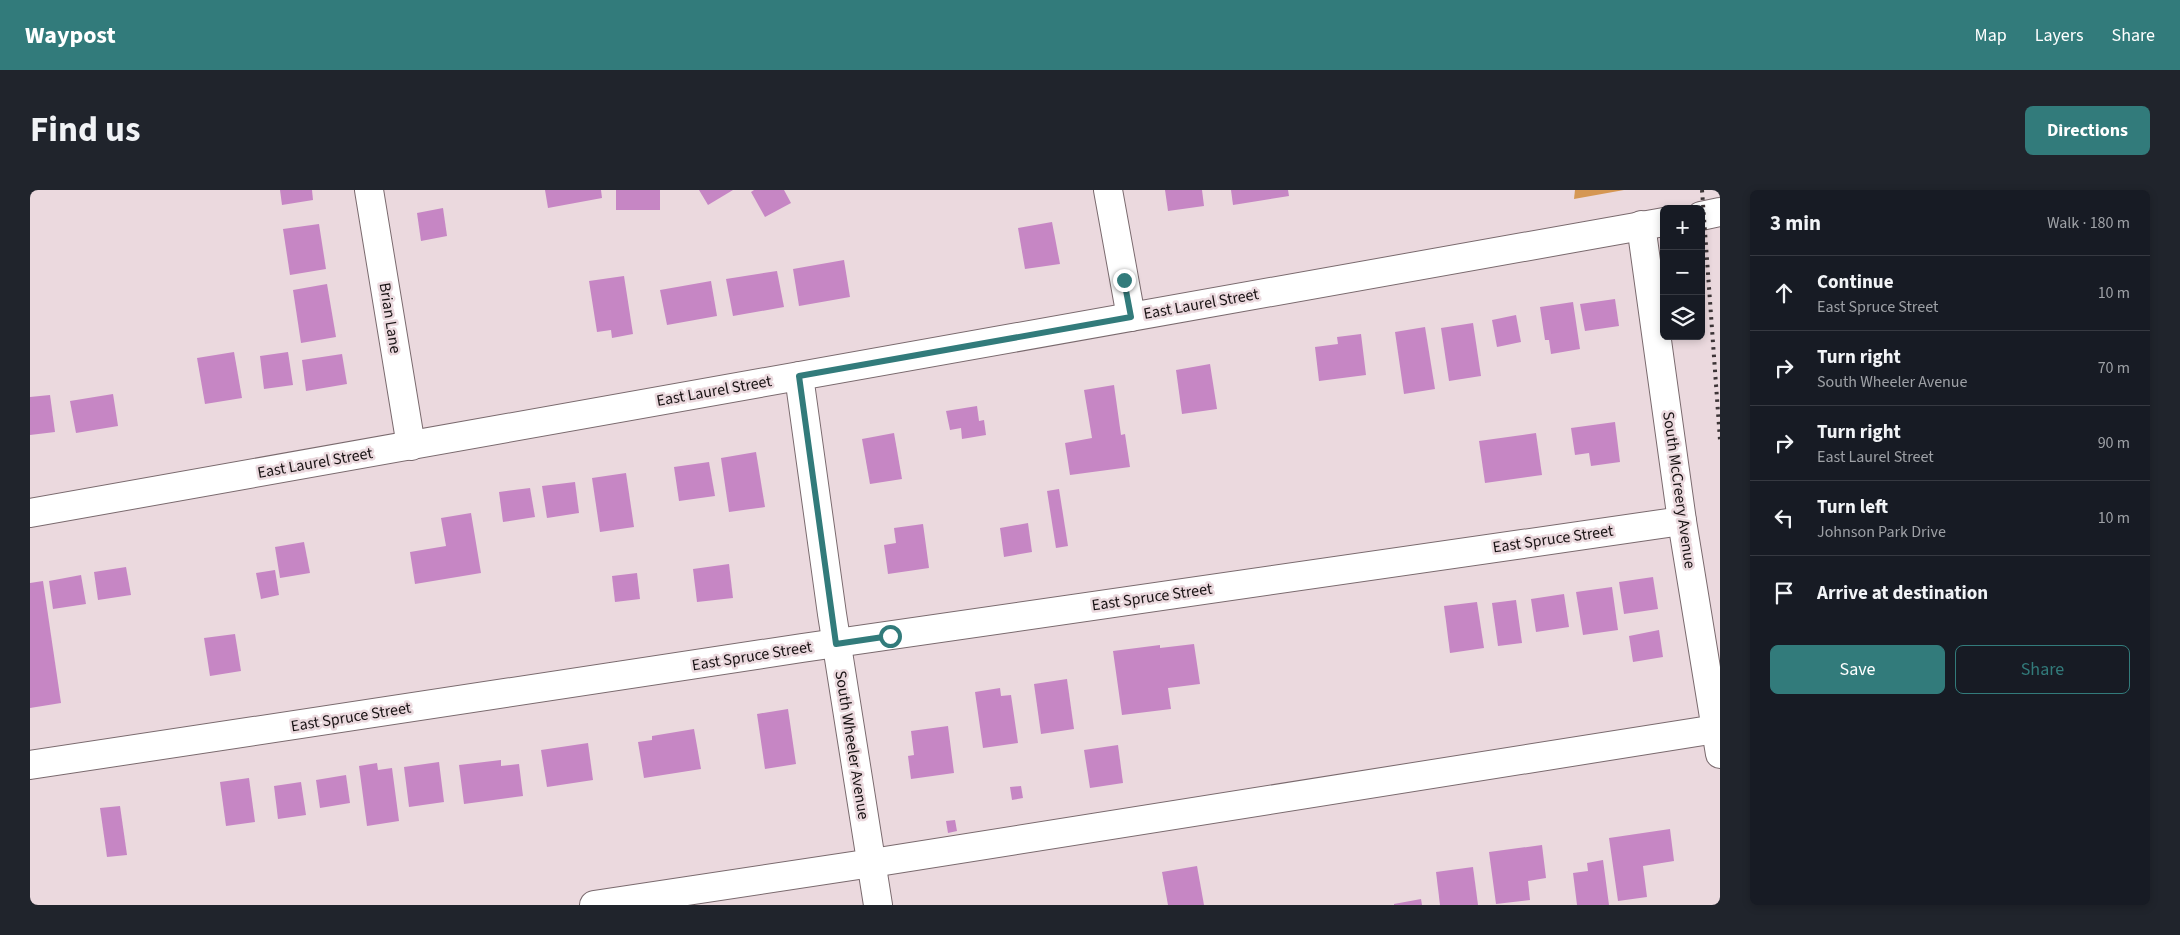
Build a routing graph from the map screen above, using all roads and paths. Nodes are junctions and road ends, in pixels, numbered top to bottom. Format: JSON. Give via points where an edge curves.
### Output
{"nodes":[{"id":1,"x":369,"y":190,"type":"edge"},
{"id":2,"x":1108,"y":190,"type":"edge"},
{"id":3,"x":1720,"y":212,"type":"edge"},
{"id":4,"x":1705,"y":215,"type":"edge"},
{"id":5,"x":1652,"y":223,"type":"edge"},
{"id":6,"x":1131,"y":317,"type":"junction"},
{"id":7,"x":799,"y":376,"type":"junction"},
{"id":8,"x":411,"y":446,"type":"junction"},
{"id":9,"x":30,"y":514,"type":"edge"},
{"id":10,"x":1682,"y":520,"type":"junction"},
{"id":11,"x":836,"y":644,"type":"junction"},
{"id":12,"x":1718,"y":742,"type":"edge"},
{"id":13,"x":30,"y":765,"type":"edge"},
{"id":14,"x":872,"y":863,"type":"junction"},
{"id":15,"x":594,"y":905,"type":"edge"},
{"id":16,"x":878,"y":905,"type":"edge"}],
"edges":[{"from":1,"to":8,"type":"street","name":"Brian Lane"},
{"from":2,"to":6,"type":"street"},
{"from":3,"to":4,"type":"street"},
{"from":5,"to":6,"type":"street","name":"East Laurel Street"},
{"from":5,"to":10,"type":"street","name":"South McCreery Avenue"},
{"from":6,"to":7,"type":"street","name":"East Laurel Street"},
{"from":7,"to":8,"type":"street","name":"East Laurel Street"},
{"from":7,"to":11,"type":"street","name":"South Wheeler Avenue"},
{"from":8,"to":9,"type":"street","name":"East Laurel Street"},
{"from":10,"to":11,"type":"street","name":"East Spruce Street"},
{"from":10,"to":12,"type":"street","name":"South McCreery Avenue"},
{"from":11,"to":13,"type":"street","name":"East Spruce Street"},
{"from":11,"to":14,"type":"street","name":"South Wheeler Avenue"},
{"from":12,"to":14,"type":"street"},
{"from":14,"to":15,"type":"street"},
{"from":14,"to":16,"type":"street","name":"South Wheeler Avenue"}]}
